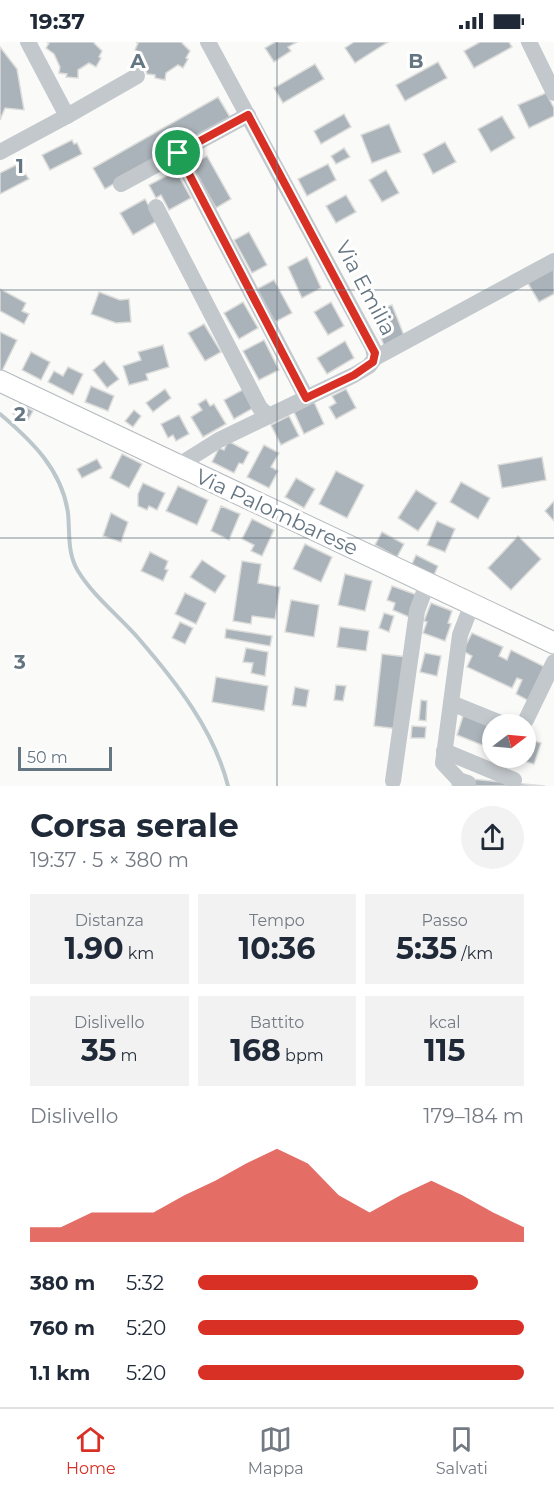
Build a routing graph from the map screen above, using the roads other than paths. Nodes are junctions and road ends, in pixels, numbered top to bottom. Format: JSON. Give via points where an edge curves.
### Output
{"nodes":[{"id":1,"x":28,"y":42,"type":"edge"},
{"id":2,"x":208,"y":42,"type":"edge"},
{"id":3,"x":529,"y":42,"type":"edge"},
{"id":4,"x":137,"y":76,"type":"dead end"},
{"id":5,"x":554,"y":93,"type":"edge"},
{"id":6,"x":248,"y":115,"type":"junction"},
{"id":7,"x":67,"y":116,"type":"junction"},
{"id":8,"x":0,"y":152,"type":"edge"},
{"id":9,"x":178,"y":153,"type":"junction"},
{"id":10,"x":121,"y":184,"type":"dead end"},
{"id":11,"x":156,"y":207,"type":"dead end"},
{"id":12,"x":554,"y":261,"type":"edge"},
{"id":13,"x":375,"y":358,"type":"junction"},
{"id":14,"x":0,"y":381,"type":"edge"},
{"id":15,"x":306,"y":398,"type":"junction"},
{"id":16,"x":269,"y":416,"type":"junction"},
{"id":17,"x":179,"y":465,"type":"junction"},
{"id":18,"x":427,"y":584,"type":"junction"},
{"id":19,"x":472,"y":604,"type":"junction"},
{"id":20,"x":554,"y":642,"type":"edge"},
{"id":21,"x":554,"y":662,"type":"edge"},
{"id":22,"x":451,"y":703,"type":"junction"},
{"id":23,"x":529,"y":714,"type":"edge"},
{"id":24,"x":482,"y":716,"type":"edge"},
{"id":25,"x":444,"y":750,"type":"junction"},
{"id":26,"x":514,"y":780,"type":"dead end"},
{"id":27,"x":393,"y":781,"type":"dead end"},
{"id":28,"x":468,"y":783,"type":"dead end"}],
"edges":[{"from":1,"to":7,"type":"street"},
{"from":2,"to":6,"type":"street","name":"Via Emilia"},
{"from":3,"to":5,"type":"street"},
{"from":4,"to":7,"type":"street"},
{"from":6,"to":9,"type":"street"},
{"from":6,"to":13,"type":"street","name":"Via Emilia"},
{"from":7,"to":8,"type":"street"},
{"from":9,"to":10,"type":"street"},
{"from":9,"to":15,"type":"street"},
{"from":11,"to":16,"type":"street","via":[[260,408]]},
{"from":12,"to":13,"type":"street"},
{"from":13,"to":15,"type":"street","name":"Via Emilia","via":[[362,371]]},
{"from":14,"to":17,"type":"main road","name":"Via Palombarese"},
{"from":15,"to":16,"type":"street","name":"Via Emilia"},
{"from":16,"to":17,"type":"street","name":"Via Emilia"},
{"from":17,"to":18,"type":"main road","name":"Via Palombarese"},
{"from":18,"to":19,"type":"main road","name":"Via Palombarese"},
{"from":18,"to":27,"type":"street","via":[[417,611]]},
{"from":19,"to":20,"type":"main road","name":"Via Palombarese"},
{"from":19,"to":22,"type":"street","via":[[460,635]]},
{"from":21,"to":23,"type":"street"},
{"from":22,"to":24,"type":"street"},
{"from":22,"to":25,"type":"street"},
{"from":25,"to":26,"type":"street"},
{"from":25,"to":28,"type":"street","via":[[442,763],[459,780]]}]}
